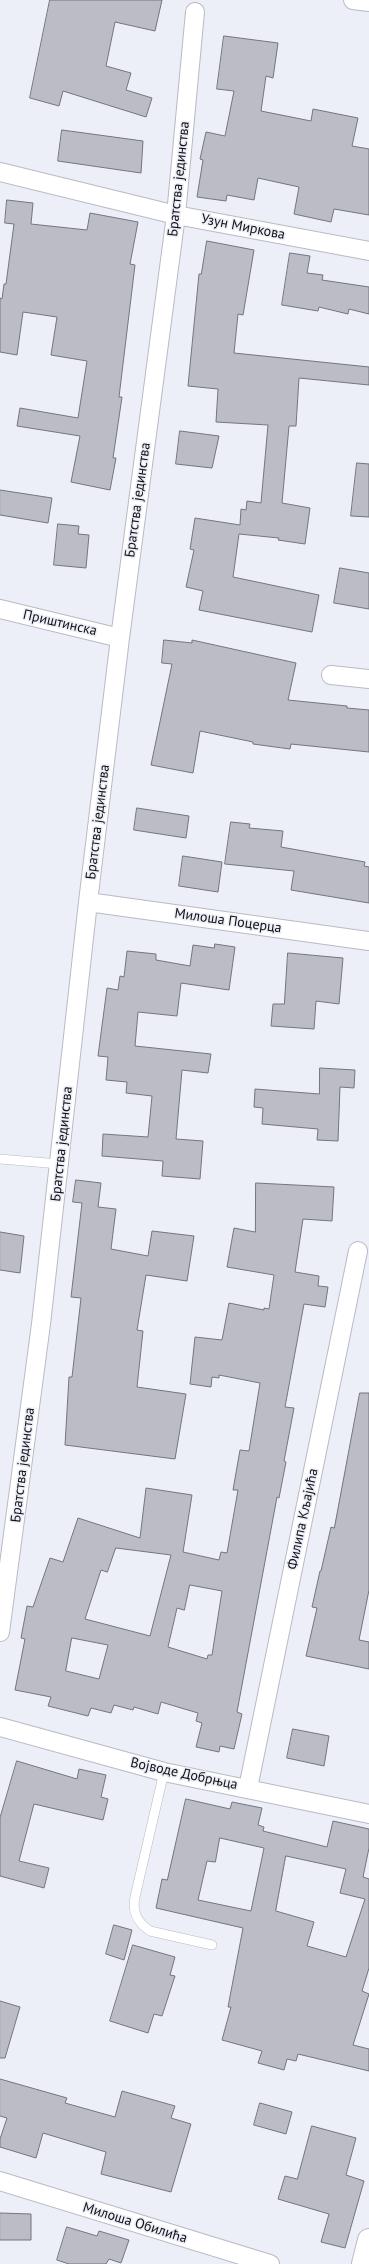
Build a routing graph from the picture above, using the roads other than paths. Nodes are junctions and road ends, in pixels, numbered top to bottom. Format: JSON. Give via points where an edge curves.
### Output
{"nodes":[{"id":1,"x":353,"y":0,"type":"edge"},
{"id":2,"x":369,"y":2,"type":"edge"},
{"id":3,"x":196,"y":4,"type":"edge"},
{"id":4,"x":0,"y":172,"type":"edge"},
{"id":5,"x":176,"y":214,"type":"junction"},
{"id":6,"x":369,"y":251,"type":"edge"},
{"id":7,"x":0,"y":609,"type":"edge"},
{"id":8,"x":120,"y":638,"type":"junction"},
{"id":9,"x":331,"y":675,"type":"dead end"},
{"id":10,"x":369,"y":679,"type":"edge"},
{"id":11,"x":88,"y":902,"type":"junction"},
{"id":12,"x":369,"y":941,"type":"edge"},
{"id":13,"x":0,"y":1159,"type":"edge"},
{"id":14,"x":59,"y":1164,"type":"junction"},
{"id":15,"x":358,"y":1251,"type":"dead end"},
{"id":16,"x":0,"y":1632,"type":"edge"},
{"id":17,"x":0,"y":1727,"type":"edge"},
{"id":18,"x":164,"y":1772,"type":"junction"},
{"id":19,"x":248,"y":1788,"type":"junction"},
{"id":20,"x":369,"y":1814,"type":"edge"},
{"id":21,"x":212,"y":1945,"type":"dead end"},
{"id":22,"x":0,"y":2181,"type":"edge"},
{"id":23,"x":369,"y":2240,"type":"edge"},
{"id":24,"x":270,"y":2264,"type":"edge"},
{"id":25,"x":362,"y":2264,"type":"edge"}],
"edges":[{"from":1,"to":2,"type":"street"},
{"from":3,"to":5,"type":"street","name":"Братства јединства"},
{"from":4,"to":5,"type":"street","name":"Узун Миркова"},
{"from":5,"to":6,"type":"street","name":"Узун Миркова"},
{"from":5,"to":8,"type":"street","name":"Братства јединства"},
{"from":7,"to":8,"type":"street","name":"Приштинска"},
{"from":8,"to":11,"type":"street","name":"Братства јединства"},
{"from":9,"to":10,"type":"street"},
{"from":11,"to":12,"type":"street","name":"Милоша Поцерца"},
{"from":11,"to":14,"type":"street","name":"Братства јединства"},
{"from":13,"to":14,"type":"lane"},
{"from":14,"to":16,"type":"street","name":"Братства јединства","via":[[40,1331]]},
{"from":15,"to":19,"type":"street","name":"Филипа Кљајића"},
{"from":17,"to":18,"type":"street","name":"Војводе Добрњца"},
{"from":18,"to":19,"type":"street","name":"Војводе Добрњца"},
{"from":18,"to":21,"type":"lane","via":[[134,1910],[142,1925],[150,1931]]},
{"from":19,"to":20,"type":"street","name":"Војводе Добрњца"},
{"from":22,"to":24,"type":"street","name":"Милоша Обилића"},
{"from":23,"to":25,"type":"main road"}]}
